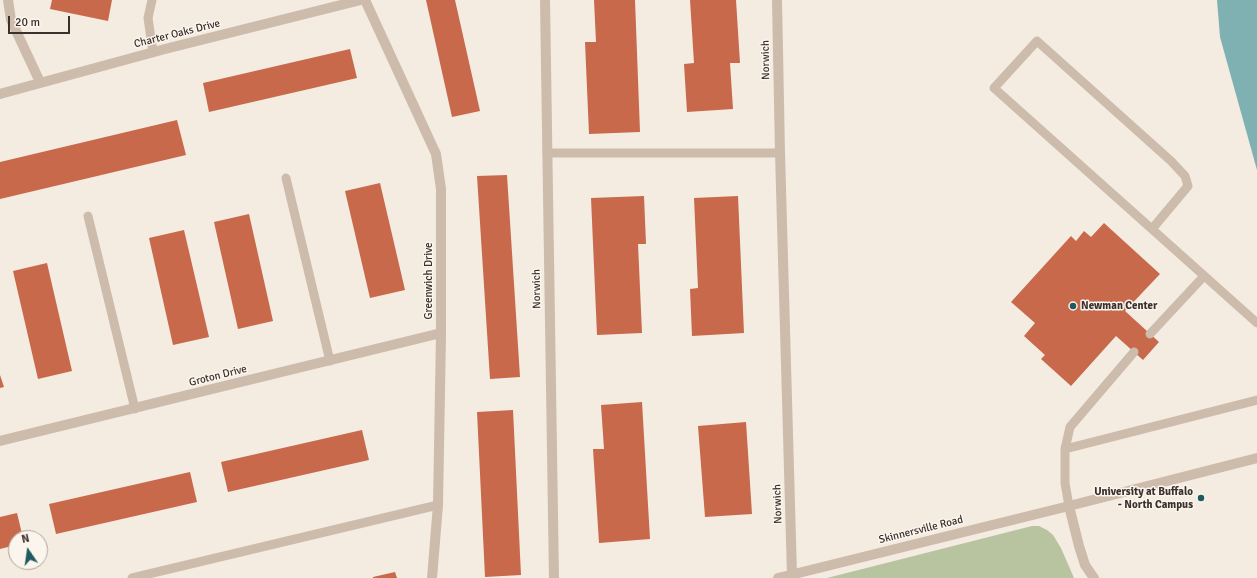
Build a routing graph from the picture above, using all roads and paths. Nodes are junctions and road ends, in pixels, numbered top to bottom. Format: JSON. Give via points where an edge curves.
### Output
{"nodes":[{"id":1,"x":8,"y":0,"type":"edge"},
{"id":2,"x":152,"y":0,"type":"edge"},
{"id":3,"x":361,"y":0,"type":"edge"},
{"id":4,"x":365,"y":0,"type":"edge"},
{"id":5,"x":545,"y":0,"type":"edge"},
{"id":6,"x":777,"y":0,"type":"edge"},
{"id":7,"x":154,"y":52,"type":"junction"},
{"id":8,"x":40,"y":82,"type":"junction"},
{"id":9,"x":0,"y":94,"type":"edge"},
{"id":10,"x":780,"y":153,"type":"junction"},
{"id":11,"x":547,"y":154,"type":"junction"},
{"id":12,"x":286,"y":178,"type":"dead end"},
{"id":13,"x":88,"y":216,"type":"dead end"},
{"id":14,"x":1152,"y":229,"type":"junction"},
{"id":15,"x":1204,"y":276,"type":"junction"},
{"id":16,"x":1257,"y":323,"type":"edge"},
{"id":17,"x":441,"y":334,"type":"junction"},
{"id":18,"x":1150,"y":334,"type":"dead end"},
{"id":19,"x":1134,"y":352,"type":"dead end"},
{"id":20,"x":330,"y":360,"type":"junction"},
{"id":21,"x":1257,"y":400,"type":"edge"},
{"id":22,"x":135,"y":409,"type":"junction"},
{"id":23,"x":0,"y":441,"type":"edge"},
{"id":24,"x":1065,"y":449,"type":"junction"},
{"id":25,"x":1257,"y":458,"type":"edge"},
{"id":26,"x":438,"y":505,"type":"junction"},
{"id":27,"x":1069,"y":506,"type":"junction"},
{"id":28,"x":792,"y":575,"type":"junction"},
{"id":29,"x":132,"y":578,"type":"edge"},
{"id":30,"x":432,"y":578,"type":"edge"},
{"id":31,"x":554,"y":578,"type":"edge"},
{"id":32,"x":778,"y":578,"type":"edge"},
{"id":33,"x":1094,"y":578,"type":"edge"}],
"edges":[{"from":1,"to":8,"type":"street","via":[[11,20]]},
{"from":2,"to":7,"type":"lane","via":[[148,18]]},
{"from":3,"to":7,"type":"street","name":"Charter Oaks Drive"},
{"from":4,"to":17,"type":"street","name":"Greenwich Drive","via":[[436,154],[441,189]]},
{"from":5,"to":11,"type":"street","name":"Norwich"},
{"from":6,"to":10,"type":"street","name":"Norwich"},
{"from":7,"to":8,"type":"street","name":"Charter Oaks Drive"},
{"from":8,"to":9,"type":"street","name":"Charter Oaks Drive"},
{"from":10,"to":11,"type":"lane"},
{"from":10,"to":28,"type":"street","name":"Norwich"},
{"from":11,"to":31,"type":"street","name":"Norwich"},
{"from":12,"to":20,"type":"lane"},
{"from":13,"to":22,"type":"lane"},
{"from":14,"to":14,"type":"lane","via":[[994,88],[1037,41],[1185,176],[1188,186]]},
{"from":14,"to":15,"type":"lane"},
{"from":15,"to":16,"type":"lane"},
{"from":15,"to":18,"type":"lane"},
{"from":17,"to":20,"type":"street","name":"Groton Drive"},
{"from":17,"to":26,"type":"street","name":"Greenwich Drive"},
{"from":19,"to":24,"type":"lane","via":[[1070,428]]},
{"from":20,"to":22,"type":"street","name":"Groton Drive"},
{"from":21,"to":24,"type":"lane"},
{"from":22,"to":23,"type":"street","name":"Groton Drive"},
{"from":24,"to":27,"type":"lane","via":[[1065,483]]},
{"from":25,"to":27,"type":"street","name":"Skinnersville Road"},
{"from":26,"to":29,"type":"lane"},
{"from":26,"to":30,"type":"street","name":"Greenwich Drive"},
{"from":27,"to":28,"type":"street","name":"Skinnersville Road"},
{"from":27,"to":33,"type":"street","via":[[1085,565]]},
{"from":28,"to":32,"type":"street","name":"Skinnersville Road"}]}
